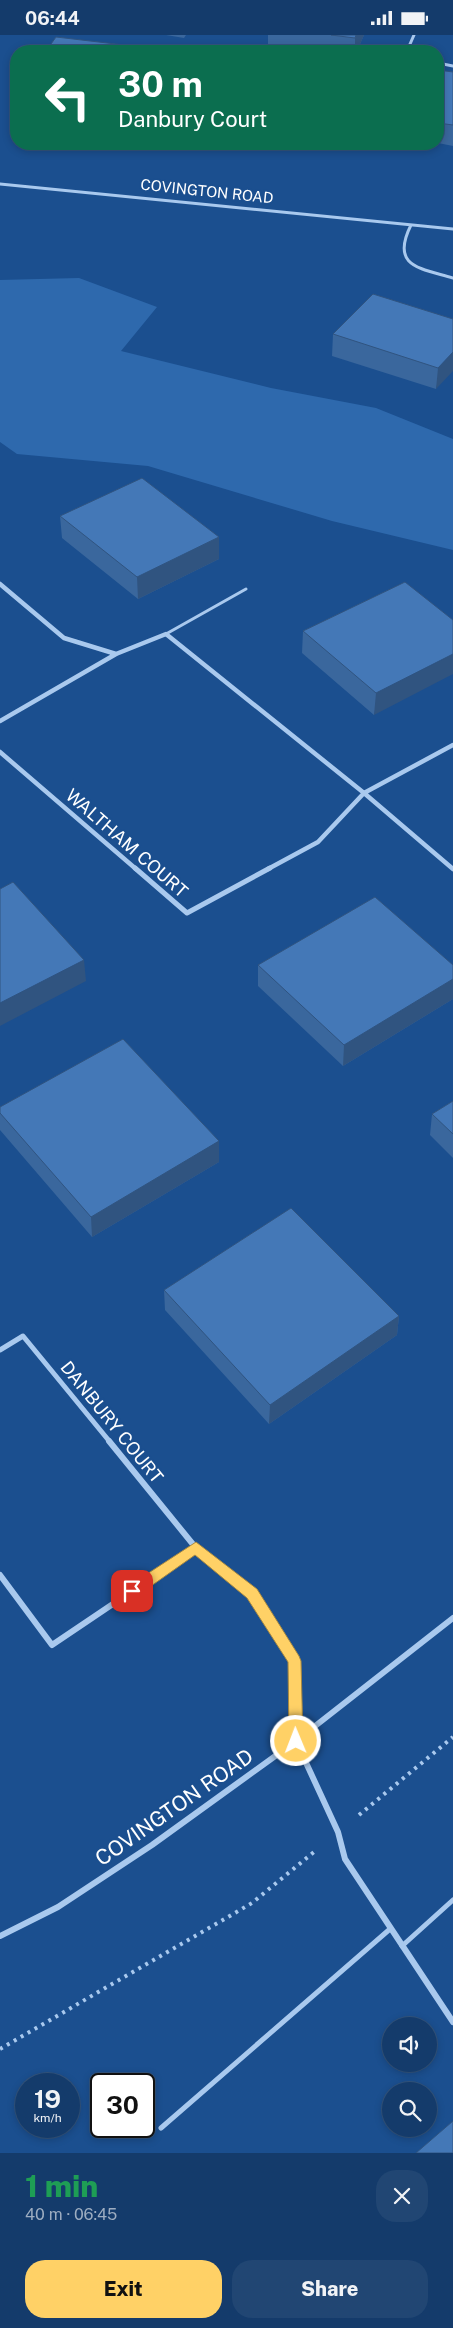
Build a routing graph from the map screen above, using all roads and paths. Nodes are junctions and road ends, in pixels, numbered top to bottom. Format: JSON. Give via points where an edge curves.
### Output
{"nodes":[{"id":1,"x":0,"y":184,"type":"edge"},
{"id":2,"x":411,"y":225,"type":"junction"},
{"id":3,"x":453,"y":229,"type":"edge"},
{"id":4,"x":453,"y":278,"type":"edge"},
{"id":5,"x":0,"y":584,"type":"edge"},
{"id":6,"x":246,"y":589,"type":"dead end"},
{"id":7,"x":166,"y":634,"type":"junction"},
{"id":8,"x":116,"y":654,"type":"junction"},
{"id":9,"x":0,"y":721,"type":"edge"},
{"id":10,"x":453,"y":745,"type":"edge"},
{"id":11,"x":0,"y":751,"type":"edge"},
{"id":12,"x":364,"y":793,"type":"junction"},
{"id":13,"x":453,"y":869,"type":"edge"},
{"id":14,"x":0,"y":1350,"type":"edge"},
{"id":15,"x":196,"y":1548,"type":"junction"},
{"id":16,"x":0,"y":1575,"type":"edge"},
{"id":17,"x":453,"y":1618,"type":"edge"},
{"id":18,"x":453,"y":1737,"type":"edge"},
{"id":19,"x":296,"y":1741,"type":"junction"},
{"id":20,"x":338,"y":1832,"type":"junction"},
{"id":21,"x":453,"y":1900,"type":"edge"},
{"id":22,"x":390,"y":1929,"type":"junction"},
{"id":23,"x":0,"y":1937,"type":"edge"},
{"id":24,"x":402,"y":1946,"type":"junction"},
{"id":25,"x":453,"y":2022,"type":"edge"},
{"id":26,"x":0,"y":2049,"type":"edge"},
{"id":27,"x":161,"y":2128,"type":"dead end"}],
"edges":[{"from":1,"to":2,"type":"street","name":"COVINGTON ROAD"},
{"from":2,"to":3,"type":"street","name":"COVINGTON ROAD"},
{"from":2,"to":4,"type":"street","via":[[402,240],[403,255],[412,265]]},
{"from":5,"to":8,"type":"street","via":[[64,638]]},
{"from":6,"to":7,"type":"lane"},
{"from":7,"to":8,"type":"street"},
{"from":7,"to":12,"type":"street"},
{"from":8,"to":9,"type":"street"},
{"from":10,"to":12,"type":"street","name":"WALTHAM COURT"},
{"from":11,"to":12,"type":"street","name":"WALTHAM COURT","via":[[187,913],[318,842]]},
{"from":12,"to":13,"type":"street"},
{"from":14,"to":15,"type":"street","name":"DANBURY COURT","via":[[23,1336]]},
{"from":15,"to":16,"type":"street","via":[[52,1645]]},
{"from":15,"to":19,"type":"street","name":"DANBURY COURT","via":[[252,1594],[294,1661]]},
{"from":17,"to":19,"type":"street","name":"COVINGTON ROAD"},
{"from":18,"to":20,"type":"path"},
{"from":19,"to":20,"type":"street"},
{"from":19,"to":23,"type":"street","name":"COVINGTON ROAD","via":[[152,1845],[58,1907]]},
{"from":20,"to":22,"type":"street","via":[[344,1859]]},
{"from":20,"to":26,"type":"path","via":[[252,1903]]},
{"from":21,"to":24,"type":"lane"},
{"from":22,"to":24,"type":"street"},
{"from":22,"to":27,"type":"lane"},
{"from":24,"to":25,"type":"street"}]}
